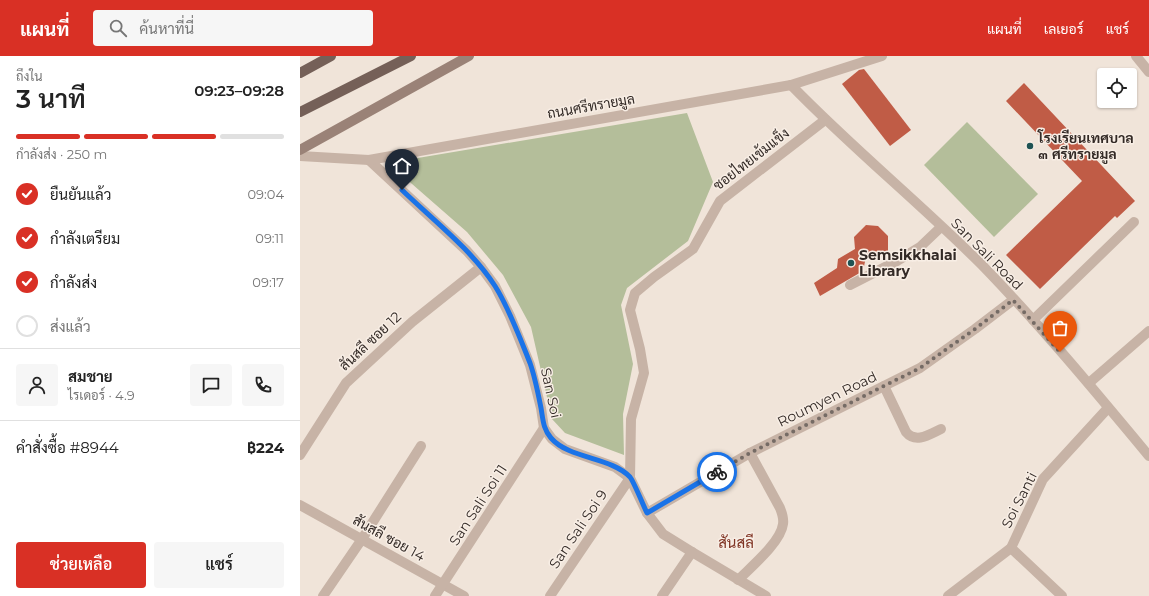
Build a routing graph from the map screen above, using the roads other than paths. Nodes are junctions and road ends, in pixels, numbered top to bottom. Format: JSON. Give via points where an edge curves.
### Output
{"nodes":[{"id":1,"x":320,"y":56,"type":"edge"},
{"id":2,"x":332,"y":56,"type":"edge"},
{"id":3,"x":411,"y":56,"type":"edge"},
{"id":4,"x":469,"y":56,"type":"edge"},
{"id":5,"x":882,"y":56,"type":"edge"},
{"id":6,"x":1136,"y":56,"type":"edge"},
{"id":7,"x":314,"y":65,"type":"junction"},
{"id":8,"x":1149,"y":72,"type":"edge"},
{"id":9,"x":300,"y":73,"type":"edge"},
{"id":10,"x":790,"y":85,"type":"junction"},
{"id":11,"x":300,"y":112,"type":"edge"},
{"id":12,"x":825,"y":120,"type":"junction"},
{"id":13,"x":300,"y":150,"type":"edge"},
{"id":14,"x":300,"y":156,"type":"edge"},
{"id":15,"x":369,"y":160,"type":"junction"},
{"id":16,"x":1134,"y":222,"type":"dead end"},
{"id":17,"x":942,"y":227,"type":"junction"},
{"id":18,"x":481,"y":267,"type":"junction"},
{"id":19,"x":850,"y":285,"type":"dead end"},
{"id":20,"x":1013,"y":300,"type":"junction"},
{"id":21,"x":1032,"y":320,"type":"junction"},
{"id":22,"x":1149,"y":331,"type":"edge"},
{"id":23,"x":1088,"y":383,"type":"junction"},
{"id":24,"x":884,"y":386,"type":"junction"},
{"id":25,"x":1108,"y":408,"type":"junction"},
{"id":26,"x":544,"y":428,"type":"junction"},
{"id":27,"x":941,"y":429,"type":"dead end"},
{"id":28,"x":421,"y":446,"type":"dead end"},
{"id":29,"x":750,"y":453,"type":"junction"},
{"id":30,"x":300,"y":455,"type":"edge"},
{"id":31,"x":1149,"y":456,"type":"edge"},
{"id":32,"x":630,"y":478,"type":"junction"},
{"id":33,"x":300,"y":504,"type":"edge"},
{"id":34,"x":647,"y":513,"type":"junction"},
{"id":35,"x":362,"y":539,"type":"junction"},
{"id":36,"x":1011,"y":548,"type":"junction"},
{"id":37,"x":692,"y":552,"type":"junction"},
{"id":38,"x":738,"y":580,"type":"junction"},
{"id":39,"x":443,"y":585,"type":"junction"},
{"id":40,"x":323,"y":596,"type":"edge"},
{"id":41,"x":435,"y":596,"type":"edge"},
{"id":42,"x":464,"y":596,"type":"edge"},
{"id":43,"x":550,"y":596,"type":"edge"},
{"id":44,"x":662,"y":596,"type":"edge"},
{"id":45,"x":766,"y":596,"type":"edge"},
{"id":46,"x":948,"y":596,"type":"edge"},
{"id":47,"x":1062,"y":596,"type":"edge"}],
"edges":[{"from":1,"to":7,"type":"main road"},
{"from":2,"to":7,"type":"main road"},
{"from":3,"to":11,"type":"main road"},
{"from":4,"to":13,"type":"main road"},
{"from":5,"to":10,"type":"street","name":"ถนนศรีทรายมูล"},
{"from":6,"to":8,"type":"street"},
{"from":7,"to":9,"type":"main road"},
{"from":10,"to":12,"type":"street","name":"San Sali Road"},
{"from":10,"to":15,"type":"street","name":"ถนนศรีทรายมูล"},
{"from":12,"to":17,"type":"street","name":"San Sali Road"},
{"from":12,"to":32,"type":"street","name":"ซอยไทยเข้มแข็ง","via":[[720,201],[693,250],[635,293],[630,310],[644,373],[631,419]]},
{"from":14,"to":15,"type":"street","name":"ถนนศรีทรายมูล"},
{"from":15,"to":18,"type":"street","name":"San Soi"},
{"from":16,"to":21,"type":"street"},
{"from":17,"to":19,"type":"street","via":[[920,247]]},
{"from":17,"to":20,"type":"street","name":"San Sali Road"},
{"from":18,"to":26,"type":"street","name":"San Soi","via":[[495,286],[510,316],[530,365]]},
{"from":18,"to":30,"type":"street","name":"สันสลี ซอย 12","via":[[412,322],[346,383]]},
{"from":20,"to":21,"type":"street","name":"San Sali Road"},
{"from":20,"to":24,"type":"street","name":"Roumyen Road","via":[[920,368]]},
{"from":21,"to":23,"type":"street","name":"San Sali Road"},
{"from":22,"to":23,"type":"street"},
{"from":23,"to":25,"type":"street","name":"San Sali Road"},
{"from":24,"to":27,"type":"street","via":[[909,436],[921,438]]},
{"from":24,"to":29,"type":"street","name":"Roumyen Road"},
{"from":25,"to":31,"type":"street","name":"San Sali Road"},
{"from":25,"to":36,"type":"street","name":"Soi Santi","via":[[1043,480]]},
{"from":26,"to":32,"type":"street","name":"San Soi","via":[[552,439],[565,448],[615,467]]},
{"from":26,"to":39,"type":"street","name":"San Sali Soi 11"},
{"from":28,"to":35,"type":"street"},
{"from":29,"to":34,"type":"street","name":"Roumyen Road"},
{"from":29,"to":38,"type":"street","via":[[780,508],[783,524],[774,543]]},
{"from":32,"to":34,"type":"street","name":"San Soi"},
{"from":32,"to":43,"type":"street","name":"San Sali Soi 9"},
{"from":33,"to":35,"type":"street","name":"สันสลี ซอย 14"},
{"from":34,"to":37,"type":"street","name":"San Soi","via":[[664,534]]},
{"from":35,"to":39,"type":"street","name":"สันสลี ซอย 14"},
{"from":35,"to":40,"type":"street"},
{"from":36,"to":46,"type":"street","name":"Soi Santi"},
{"from":36,"to":47,"type":"street"},
{"from":37,"to":38,"type":"street","name":"San Soi"},
{"from":37,"to":44,"type":"street"},
{"from":38,"to":45,"type":"street","name":"San Soi"},
{"from":39,"to":41,"type":"street","name":"San Sali Soi 11"},
{"from":39,"to":42,"type":"street","name":"สันสลี ซอย 14"}]}
